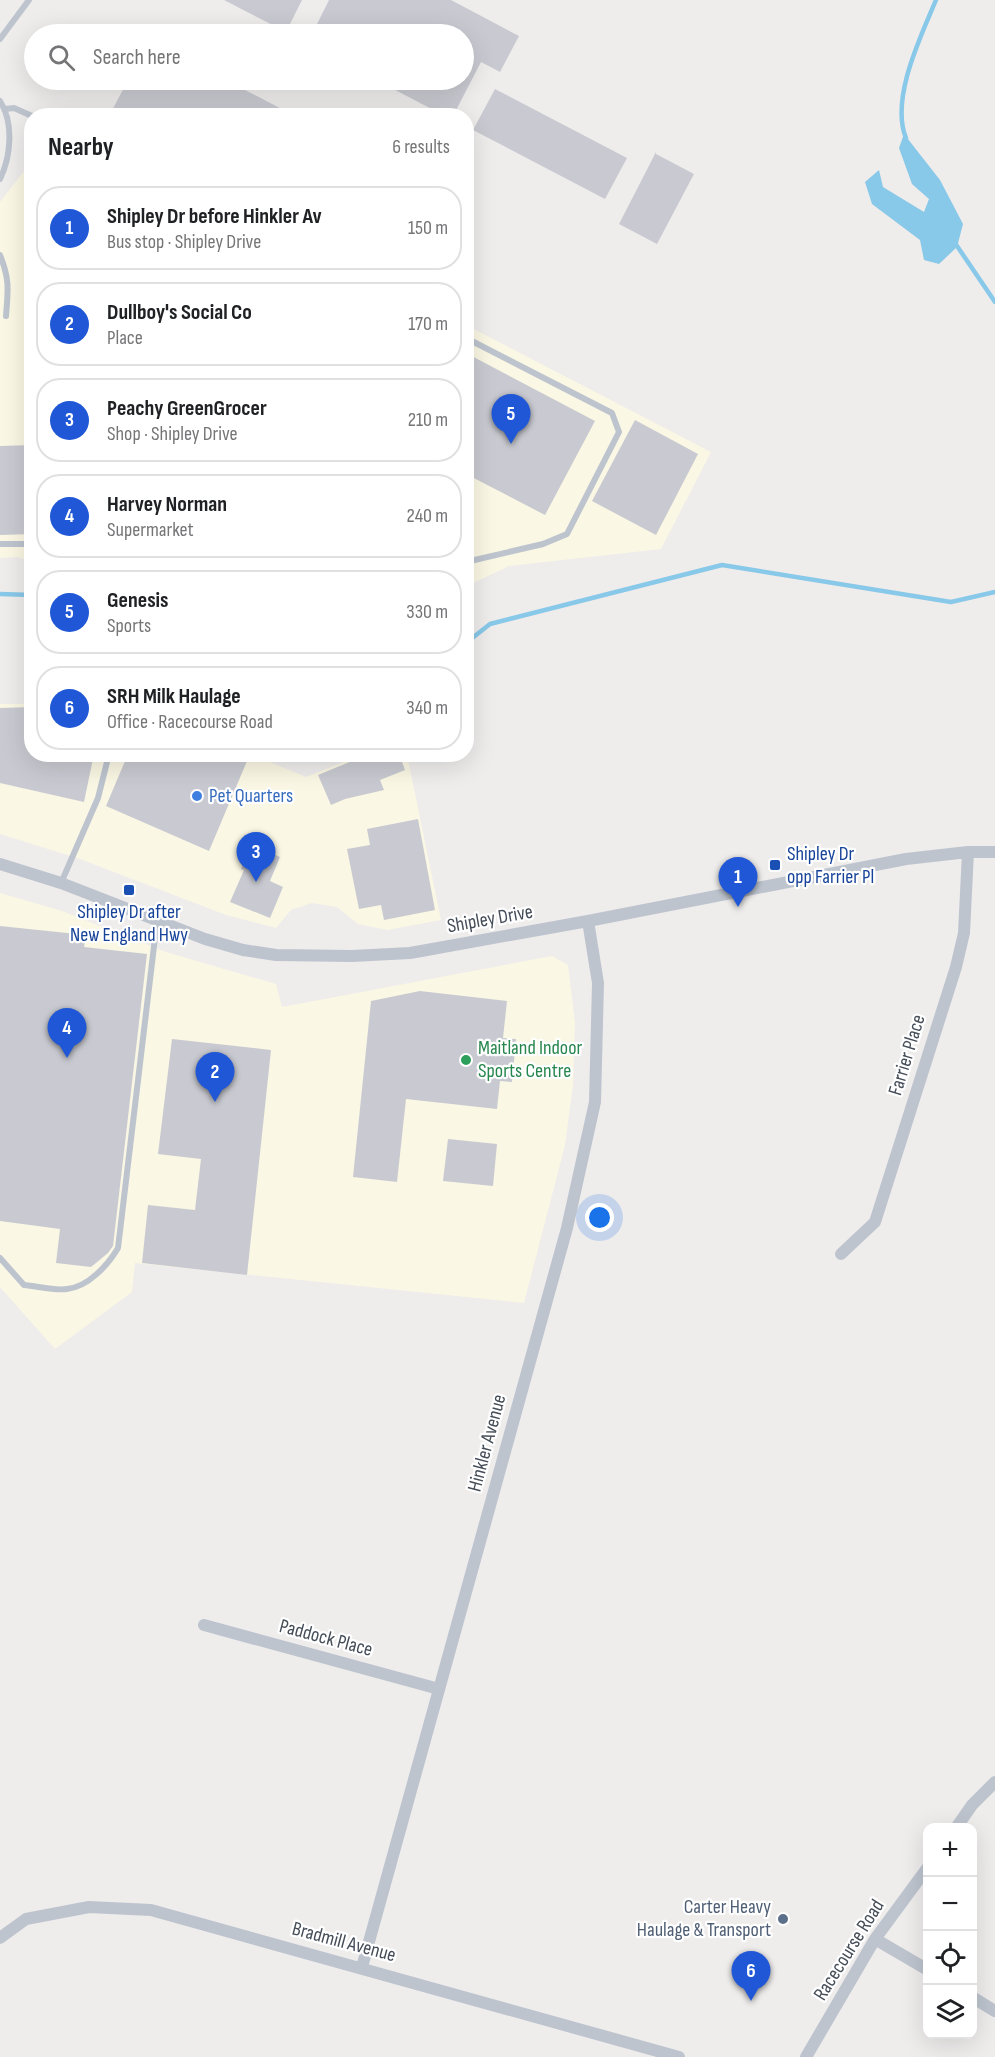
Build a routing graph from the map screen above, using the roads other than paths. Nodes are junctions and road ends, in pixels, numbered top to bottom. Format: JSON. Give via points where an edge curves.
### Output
{"nodes":[{"id":1,"x":29,"y":0,"type":"edge"},
{"id":2,"x":0,"y":39,"type":"edge"},
{"id":3,"x":0,"y":101,"type":"edge"},
{"id":4,"x":5,"y":109,"type":"junction"},
{"id":5,"x":24,"y":112,"type":"edge"},
{"id":6,"x":0,"y":178,"type":"edge"},
{"id":7,"x":0,"y":255,"type":"edge"},
{"id":8,"x":6,"y":316,"type":"dead end"},
{"id":9,"x":474,"y":342,"type":"edge"},
{"id":10,"x":0,"y":544,"type":"edge"},
{"id":11,"x":24,"y":544,"type":"edge"},
{"id":12,"x":474,"y":560,"type":"edge"},
{"id":13,"x":107,"y":762,"type":"edge"},
{"id":14,"x":968,"y":852,"type":"junction"},
{"id":15,"x":995,"y":852,"type":"edge"},
{"id":16,"x":0,"y":864,"type":"edge"},
{"id":17,"x":61,"y":883,"type":"junction"},
{"id":18,"x":158,"y":921,"type":"junction"},
{"id":19,"x":588,"y":921,"type":"junction"},
{"id":20,"x":841,"y":1254,"type":"dead end"},
{"id":21,"x":0,"y":1258,"type":"edge"},
{"id":22,"x":204,"y":1625,"type":"dead end"},
{"id":23,"x":439,"y":1689,"type":"junction"},
{"id":24,"x":995,"y":1782,"type":"edge"},
{"id":25,"x":959,"y":1823,"type":"edge"},
{"id":26,"x":923,"y":1873,"type":"edge"},
{"id":27,"x":0,"y":1938,"type":"edge"},
{"id":28,"x":875,"y":1939,"type":"junction"},
{"id":29,"x":362,"y":1967,"type":"junction"},
{"id":30,"x":923,"y":1968,"type":"edge"},
{"id":31,"x":977,"y":2000,"type":"edge"},
{"id":32,"x":995,"y":2011,"type":"edge"},
{"id":33,"x":679,"y":2057,"type":"edge"},
{"id":34,"x":806,"y":2057,"type":"edge"}],
"edges":[{"from":1,"to":2,"type":"lane"},
{"from":3,"to":4,"type":"lane"},
{"from":4,"to":5,"type":"lane"},
{"from":4,"to":6,"type":"lane","via":[[9,156]]},
{"from":7,"to":8,"type":"lane","via":[[9,284]]},
{"from":9,"to":12,"type":"lane","via":[[612,412],[619,432],[567,534],[543,544]]},
{"from":10,"to":11,"type":"lane"},
{"from":13,"to":17,"type":"lane","via":[[98,798]]},
{"from":14,"to":15,"type":"street","name":"Shipley Drive"},
{"from":14,"to":19,"type":"street","name":"Shipley Drive","via":[[906,859]]},
{"from":14,"to":20,"type":"street","name":"Farrier Place","via":[[961,944],[882,1200],[875,1222]]},
{"from":16,"to":17,"type":"street","name":"Shipley Drive"},
{"from":17,"to":18,"type":"street","name":"Shipley Drive"},
{"from":18,"to":19,"type":"street","name":"Shipley Drive","via":[[243,950],[352,957],[410,953]]},
{"from":18,"to":21,"type":"lane","via":[[118,1248],[110,1261],[80,1286],[66,1290],[24,1285]]},
{"from":19,"to":23,"type":"street","name":"Hinkler Avenue","via":[[598,983],[595,1102],[567,1228]]},
{"from":22,"to":23,"type":"street","name":"Paddock Place"},
{"from":23,"to":29,"type":"street","name":"Hinkler Avenue"},
{"from":24,"to":25,"type":"street"},
{"from":26,"to":28,"type":"street","name":"Racecourse Road"},
{"from":27,"to":29,"type":"street","name":"Bradmill Avenue","via":[[26,1919],[89,1907],[151,1910]]},
{"from":28,"to":30,"type":"street"},
{"from":28,"to":34,"type":"street","name":"Racecourse Road"},
{"from":29,"to":33,"type":"street","name":"Bradmill Avenue"},
{"from":31,"to":32,"type":"street"}]}
